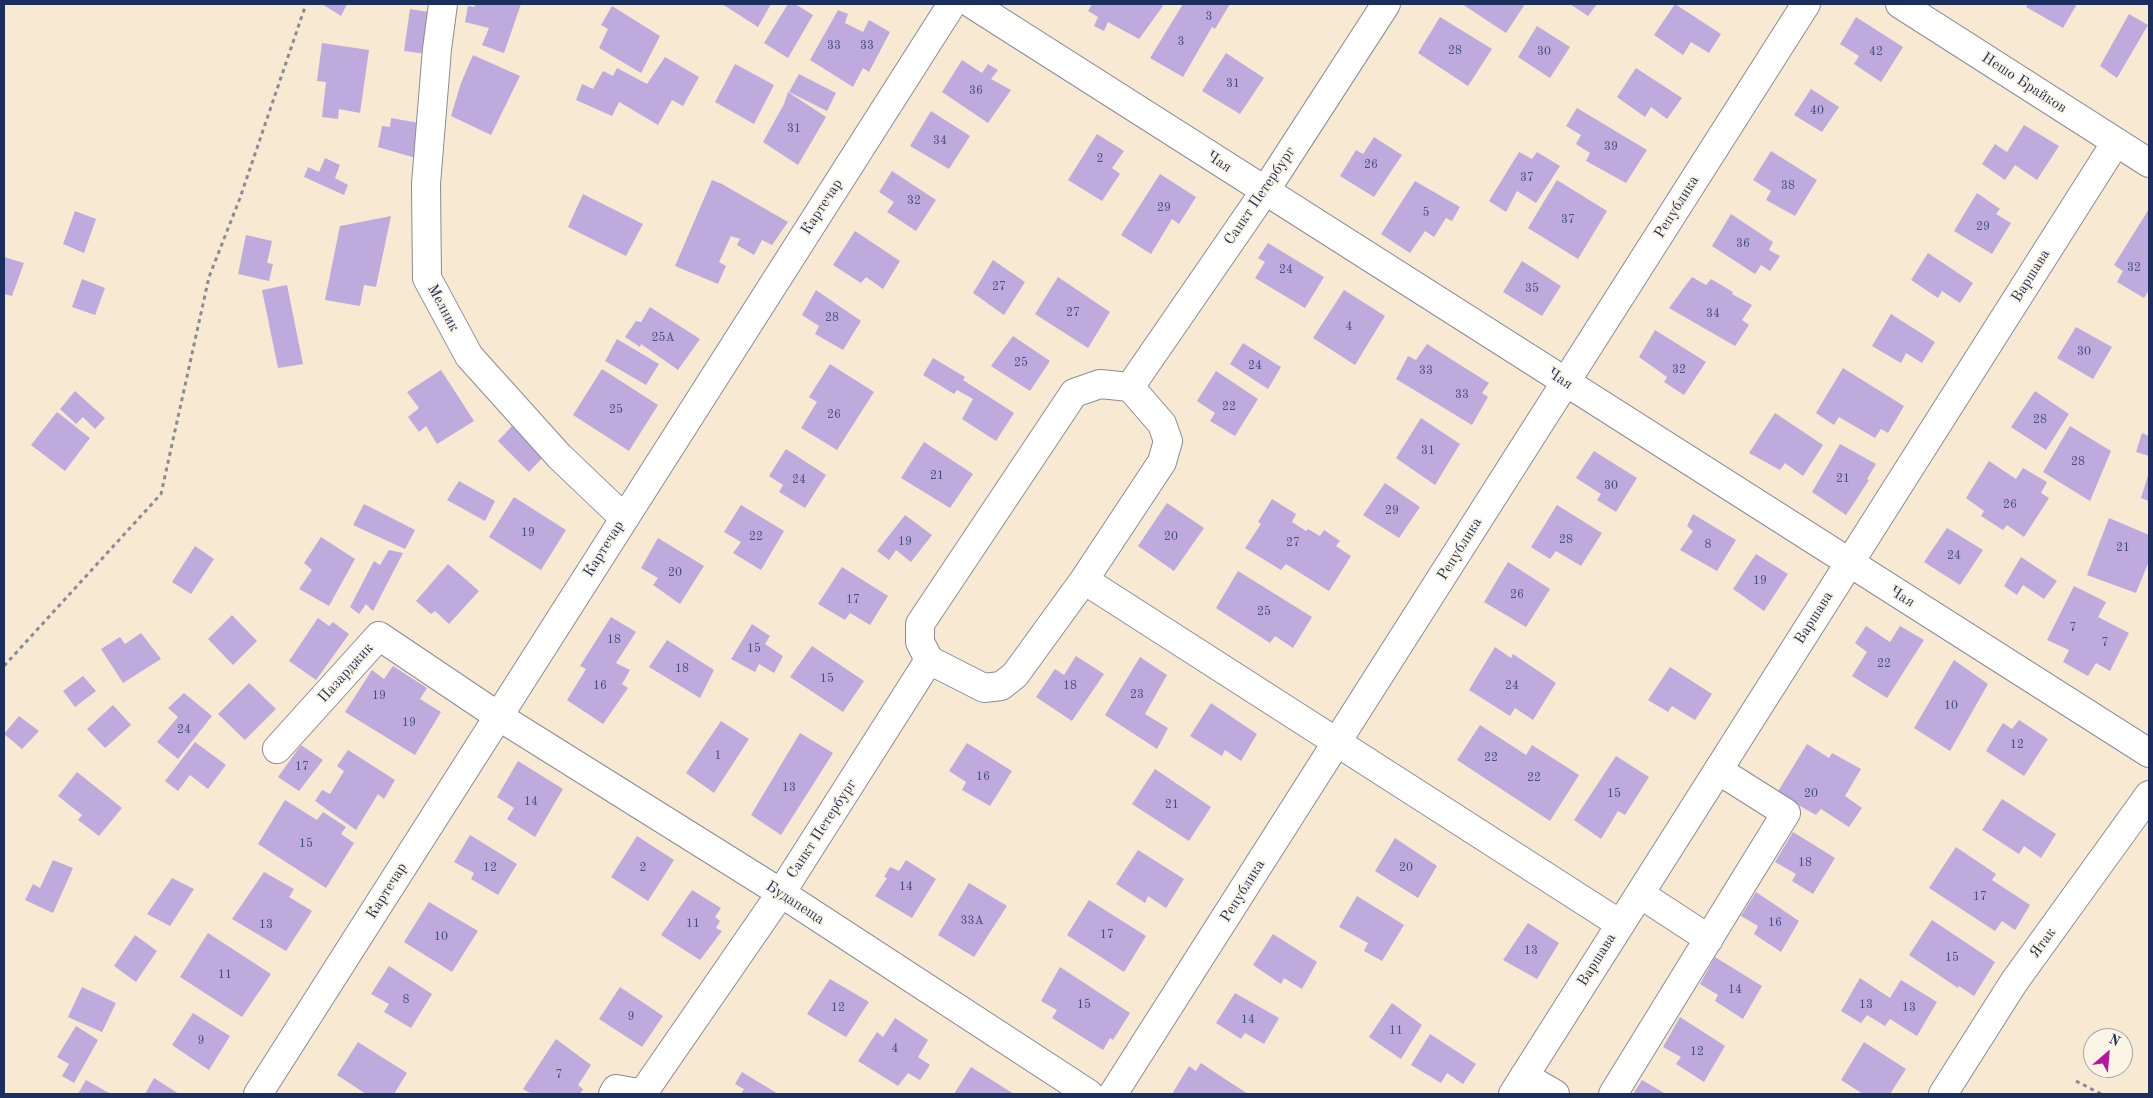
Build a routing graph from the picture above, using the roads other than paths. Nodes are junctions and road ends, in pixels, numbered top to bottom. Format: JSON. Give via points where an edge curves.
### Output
{"nodes":[{"id":1,"x":444,"y":4,"type":"edge"},
{"id":2,"x":952,"y":4,"type":"edge"},
{"id":3,"x":972,"y":4,"type":"edge"},
{"id":4,"x":1386,"y":4,"type":"edge"},
{"id":5,"x":1806,"y":4,"type":"edge"},
{"id":6,"x":1900,"y":4,"type":"edge"},
{"id":7,"x":2116,"y":142,"type":"junction"},
{"id":8,"x":2149,"y":163,"type":"edge"},
{"id":9,"x":1265,"y":191,"type":"junction"},
{"id":10,"x":1566,"y":383,"type":"junction"},
{"id":11,"x":1130,"y":386,"type":"junction"},
{"id":12,"x":624,"y":518,"type":"junction"},
{"id":13,"x":1849,"y":563,"type":"junction"},
{"id":14,"x":1084,"y":580,"type":"junction"},
{"id":15,"x":929,"y":660,"type":"junction"},
{"id":16,"x":498,"y":716,"type":"junction"},
{"id":17,"x":1336,"y":744,"type":"junction"},
{"id":18,"x":277,"y":749,"type":"dead end"},
{"id":19,"x":2149,"y":753,"type":"edge"},
{"id":20,"x":1718,"y":770,"type":"junction"},
{"id":21,"x":2149,"y":796,"type":"edge"},
{"id":22,"x":781,"y":893,"type":"junction"},
{"id":23,"x":1640,"y":894,"type":"junction"},
{"id":24,"x":1620,"y":924,"type":"junction"},
{"id":25,"x":1709,"y":939,"type":"junction"},
{"id":26,"x":1518,"y":1085,"type":"edge"},
{"id":27,"x":258,"y":1094,"type":"edge"},
{"id":28,"x":612,"y":1094,"type":"edge"},
{"id":29,"x":644,"y":1094,"type":"edge"},
{"id":30,"x":1089,"y":1094,"type":"edge"},
{"id":31,"x":1113,"y":1094,"type":"edge"},
{"id":32,"x":1555,"y":1094,"type":"edge"},
{"id":33,"x":1613,"y":1094,"type":"edge"},
{"id":34,"x":1943,"y":1094,"type":"edge"}],
"edges":[{"from":1,"to":12,"type":"street","name":"Мелник","via":[[426,184],[427,278],[469,356],[559,456]]},
{"from":2,"to":12,"type":"street","name":"Картечар"},
{"from":3,"to":9,"type":"street","name":"Чая"},
{"from":4,"to":9,"type":"street","name":"Санкт Петербург"},
{"from":5,"to":10,"type":"street","name":"Република"},
{"from":6,"to":7,"type":"street","name":"Нешо Брайков"},
{"from":7,"to":8,"type":"street","name":"Нешо Брайков"},
{"from":7,"to":13,"type":"street","name":"Варшава"},
{"from":9,"to":10,"type":"street","name":"Чая"},
{"from":9,"to":11,"type":"street","name":"Санкт Петербург"},
{"from":10,"to":13,"type":"street","name":"Чая"},
{"from":10,"to":17,"type":"street","name":"Република"},
{"from":11,"to":14,"type":"street","via":[[1162,424],[1168,441],[1162,462]]},
{"from":11,"to":15,"type":"street","via":[[1100,384],[1074,393],[920,624],[920,642]]},
{"from":12,"to":16,"type":"street","name":"Картечар"},
{"from":13,"to":19,"type":"street","name":"Чая"},
{"from":13,"to":20,"type":"street","name":"Варшава"},
{"from":14,"to":15,"type":"street","via":[[1015,675],[1001,686],[984,688]]},
{"from":14,"to":17,"type":"street"},
{"from":15,"to":22,"type":"street","name":"Санкт Петербург"},
{"from":16,"to":18,"type":"street","name":"Пазарджик","via":[[379,636]]},
{"from":16,"to":22,"type":"street","name":"Будапеща"},
{"from":16,"to":27,"type":"street","name":"Картечар"},
{"from":17,"to":24,"type":"street"},
{"from":17,"to":31,"type":"street","name":"Република"},
{"from":20,"to":23,"type":"street","name":"Варшава"},
{"from":20,"to":25,"type":"street","via":[[1786,813]]},
{"from":21,"to":34,"type":"street","name":"Ятак","via":[[2014,982]]},
{"from":22,"to":29,"type":"street","name":"Санкт Петербург"},
{"from":22,"to":30,"type":"street","name":"Будапеща"},
{"from":23,"to":24,"type":"street","name":"Варшава"},
{"from":23,"to":25,"type":"street"},
{"from":24,"to":26,"type":"street","name":"Варшава"},
{"from":25,"to":33,"type":"street"},
{"from":26,"to":32,"type":"street"},
{"from":28,"to":29,"type":"street","name":"Санкт Петербург","via":[[616,1089]]}]}
